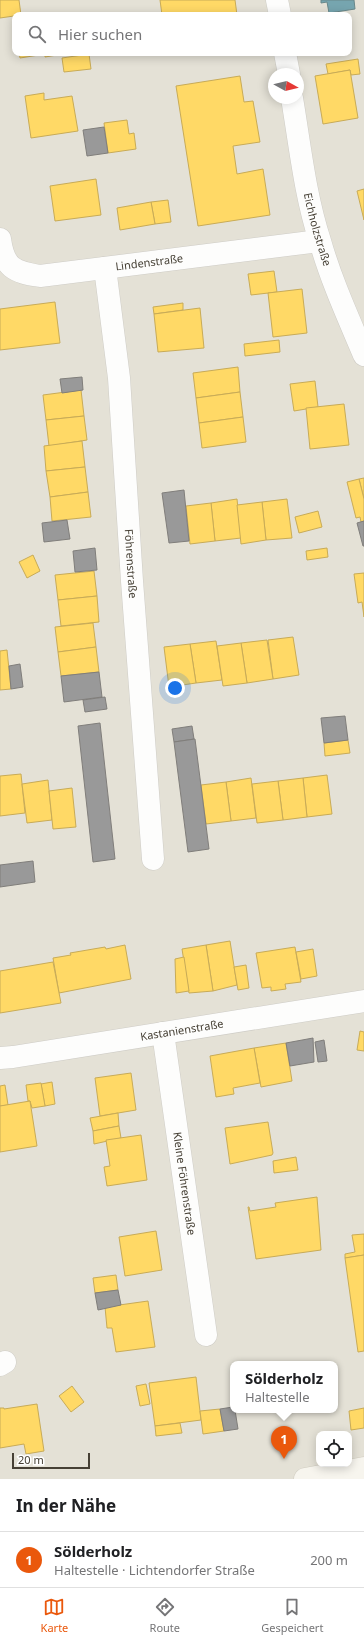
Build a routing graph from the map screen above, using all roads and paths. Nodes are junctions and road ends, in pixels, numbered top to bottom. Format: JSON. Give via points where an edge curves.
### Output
{"nodes":[{"id":1,"x":277,"y":0,"type":"edge"},
{"id":2,"x":279,"y":12,"type":"edge"},
{"id":3,"x":286,"y":56,"type":"edge"},
{"id":4,"x":288,"y":68,"type":"edge"},
{"id":5,"x":293,"y":104,"type":"edge"},
{"id":6,"x":0,"y":239,"type":"edge"},
{"id":7,"x":319,"y":241,"type":"junction"},
{"id":8,"x":105,"y":268,"type":"junction"},
{"id":9,"x":364,"y":355,"type":"edge"},
{"id":10,"x":153,"y":860,"type":"dead end"},
{"id":11,"x":364,"y":1001,"type":"edge"},
{"id":12,"x":163,"y":1033,"type":"junction"},
{"id":13,"x":0,"y":1058,"type":"edge"},
{"id":14,"x":206,"y":1335,"type":"dead end"},
{"id":15,"x":364,"y":1468,"type":"edge"},
{"id":16,"x":305,"y":1479,"type":"edge"}],
"edges":[{"from":1,"to":2,"type":"street"},
{"from":3,"to":4,"type":"street"},
{"from":5,"to":7,"type":"street","name":"Eichholzstraße","via":[[305,181]]},
{"from":6,"to":8,"type":"street","name":"Lindenstraße","via":[[8,264],[20,273],[40,276]]},
{"from":7,"to":8,"type":"street","name":"Lindenstraße"},
{"from":7,"to":9,"type":"street","name":"Eichholzstraße"},
{"from":8,"to":10,"type":"street","name":"Föhrenstraße","via":[[118,378]]},
{"from":11,"to":12,"type":"street","name":"Kastanienstraße"},
{"from":12,"to":13,"type":"street","name":"Kastanienstraße"},
{"from":12,"to":14,"type":"street","name":"Kleine Föhrenstraße"},
{"from":15,"to":16,"type":"main road"}]}
